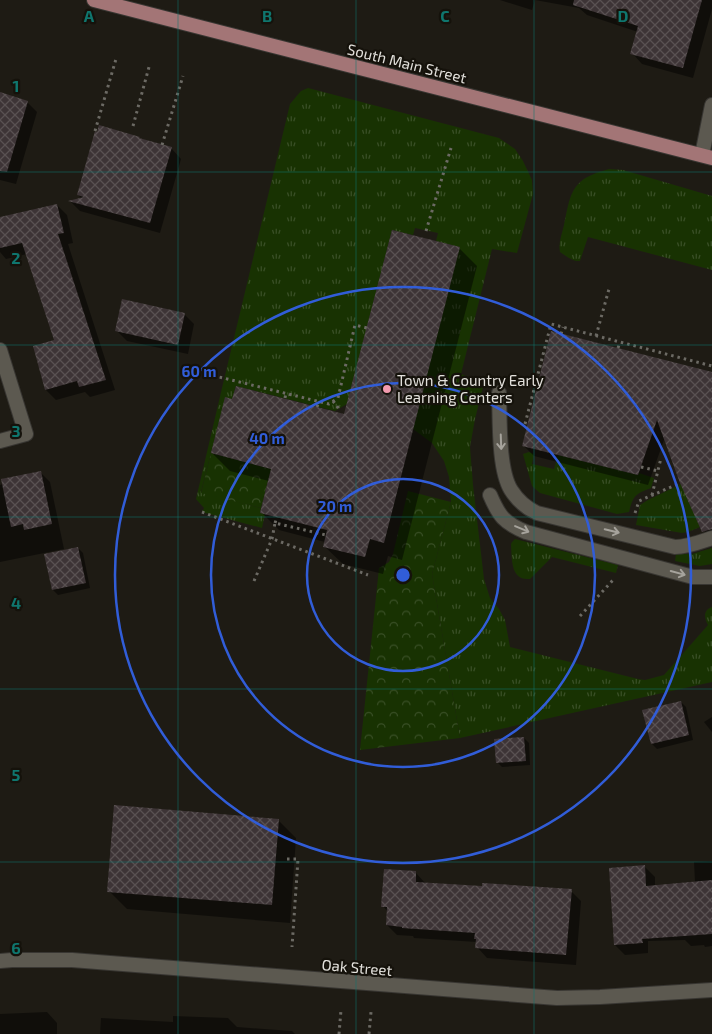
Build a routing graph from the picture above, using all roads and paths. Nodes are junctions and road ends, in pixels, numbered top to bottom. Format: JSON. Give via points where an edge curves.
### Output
{"nodes":[{"id":1,"x":94,"y":0,"type":"edge"},
{"id":2,"x":140,"y":6,"type":"edge"},
{"id":3,"x":116,"y":59,"type":"dead end"},
{"id":4,"x":150,"y":67,"type":"dead end"},
{"id":5,"x":183,"y":76,"type":"dead end"},
{"id":6,"x":712,"y":105,"type":"edge"},
{"id":7,"x":132,"y":126,"type":"dead end"},
{"id":8,"x":95,"y":131,"type":"dead end"},
{"id":9,"x":162,"y":145,"type":"dead end"},
{"id":10,"x":451,"y":148,"type":"dead end"},
{"id":11,"x":707,"y":157,"type":"edge"},
{"id":12,"x":426,"y":231,"type":"dead end"},
{"id":13,"x":608,"y":289,"type":"dead end"},
{"id":14,"x":562,"y":327,"type":"junction"},
{"id":15,"x":367,"y":328,"type":"dead end"},
{"id":16,"x":561,"y":334,"type":"dead end"},
{"id":17,"x":596,"y":336,"type":"junction"},
{"id":18,"x":620,"y":342,"type":"junction"},
{"id":19,"x":618,"y":348,"type":"dead end"},
{"id":20,"x":0,"y":350,"type":"edge"},
{"id":21,"x":712,"y":366,"type":"edge"},
{"id":22,"x":207,"y":374,"type":"dead end"},
{"id":23,"x":264,"y":388,"type":"junction"},
{"id":24,"x":263,"y":393,"type":"dead end"},
{"id":25,"x":286,"y":393,"type":"junction"},
{"id":26,"x":499,"y":393,"type":"dead end"},
{"id":27,"x":285,"y":398,"type":"dead end"},
{"id":28,"x":319,"y":401,"type":"junction"},
{"id":29,"x":333,"y":401,"type":"junction"},
{"id":30,"x":317,"y":407,"type":"dead end"},
{"id":31,"x":338,"y":409,"type":"dead end"},
{"id":32,"x":525,"y":424,"type":"dead end"},
{"id":33,"x":0,"y":441,"type":"edge"},
{"id":34,"x":661,"y":458,"type":"dead end"},
{"id":35,"x":640,"y":467,"type":"dead end"},
{"id":36,"x":658,"y":471,"type":"junction"},
{"id":37,"x":680,"y":483,"type":"dead end"},
{"id":38,"x":490,"y":495,"type":"dead end"},
{"id":39,"x":652,"y":495,"type":"junction"},
{"id":40,"x":202,"y":512,"type":"dead end"},
{"id":41,"x":634,"y":514,"type":"dead end"},
{"id":42,"x":277,"y":517,"type":"dead end"},
{"id":43,"x":276,"y":523,"type":"junction"},
{"id":44,"x":326,"y":535,"type":"dead end"},
{"id":45,"x":712,"y":538,"type":"edge"},
{"id":46,"x":272,"y":539,"type":"junction"},
{"id":47,"x":619,"y":574,"type":"dead end"},
{"id":48,"x":368,"y":575,"type":"dead end"},
{"id":49,"x":712,"y":577,"type":"edge"},
{"id":50,"x":254,"y":581,"type":"dead end"},
{"id":51,"x":580,"y":616,"type":"dead end"},
{"id":52,"x":287,"y":859,"type":"dead end"},
{"id":53,"x":292,"y":947,"type":"dead end"},
{"id":54,"x":0,"y":961,"type":"edge"},
{"id":55,"x":712,"y":990,"type":"edge"},
{"id":56,"x":342,"y":1010,"type":"dead end"},
{"id":57,"x":371,"y":1012,"type":"dead end"},
{"id":58,"x":339,"y":1034,"type":"edge"},
{"id":59,"x":369,"y":1034,"type":"edge"}],
"edges":[{"from":1,"to":2,"type":"main road","name":"South Main Street"},
{"from":2,"to":11,"type":"main road","name":"South Main Street"},
{"from":3,"to":8,"type":"path"},
{"from":4,"to":7,"type":"path"},
{"from":5,"to":9,"type":"path"},
{"from":6,"to":11,"type":"street"},
{"from":10,"to":12,"type":"path"},
{"from":13,"to":17,"type":"path"},
{"from":14,"to":16,"type":"path"},
{"from":14,"to":17,"type":"path"},
{"from":14,"to":32,"type":"path","via":[[551,324]]},
{"from":15,"to":29,"type":"path","via":[[355,325],[338,398]]},
{"from":17,"to":18,"type":"path"},
{"from":18,"to":19,"type":"path"},
{"from":18,"to":21,"type":"path"},
{"from":20,"to":33,"type":"street","via":[[26,434]]},
{"from":22,"to":23,"type":"path"},
{"from":23,"to":24,"type":"path"},
{"from":23,"to":25,"type":"path"},
{"from":25,"to":27,"type":"path"},
{"from":25,"to":28,"type":"path"},
{"from":26,"to":45,"type":"street","one_way":true,"via":[[505,473],[510,489],[530,509],[675,547]]},
{"from":28,"to":29,"type":"path","via":[[329,404]]},
{"from":28,"to":30,"type":"path"},
{"from":29,"to":31,"type":"path"},
{"from":34,"to":36,"type":"path"},
{"from":35,"to":36,"type":"path"},
{"from":36,"to":39,"type":"path"},
{"from":37,"to":39,"type":"path"},
{"from":38,"to":49,"type":"street","one_way":true,"via":[[502,517],[526,532],[693,577]]},
{"from":39,"to":41,"type":"path","via":[[639,501]]},
{"from":40,"to":46,"type":"path"},
{"from":42,"to":43,"type":"path"},
{"from":43,"to":44,"type":"path"},
{"from":43,"to":46,"type":"path"},
{"from":46,"to":48,"type":"path"},
{"from":46,"to":50,"type":"path"},
{"from":47,"to":51,"type":"path"},
{"from":52,"to":53,"type":"path","via":[[298,860]]},
{"from":54,"to":55,"type":"street","name":"Oak Street","via":[[72,960],[557,998]]},
{"from":56,"to":58,"type":"path"},
{"from":57,"to":59,"type":"path"}]}
